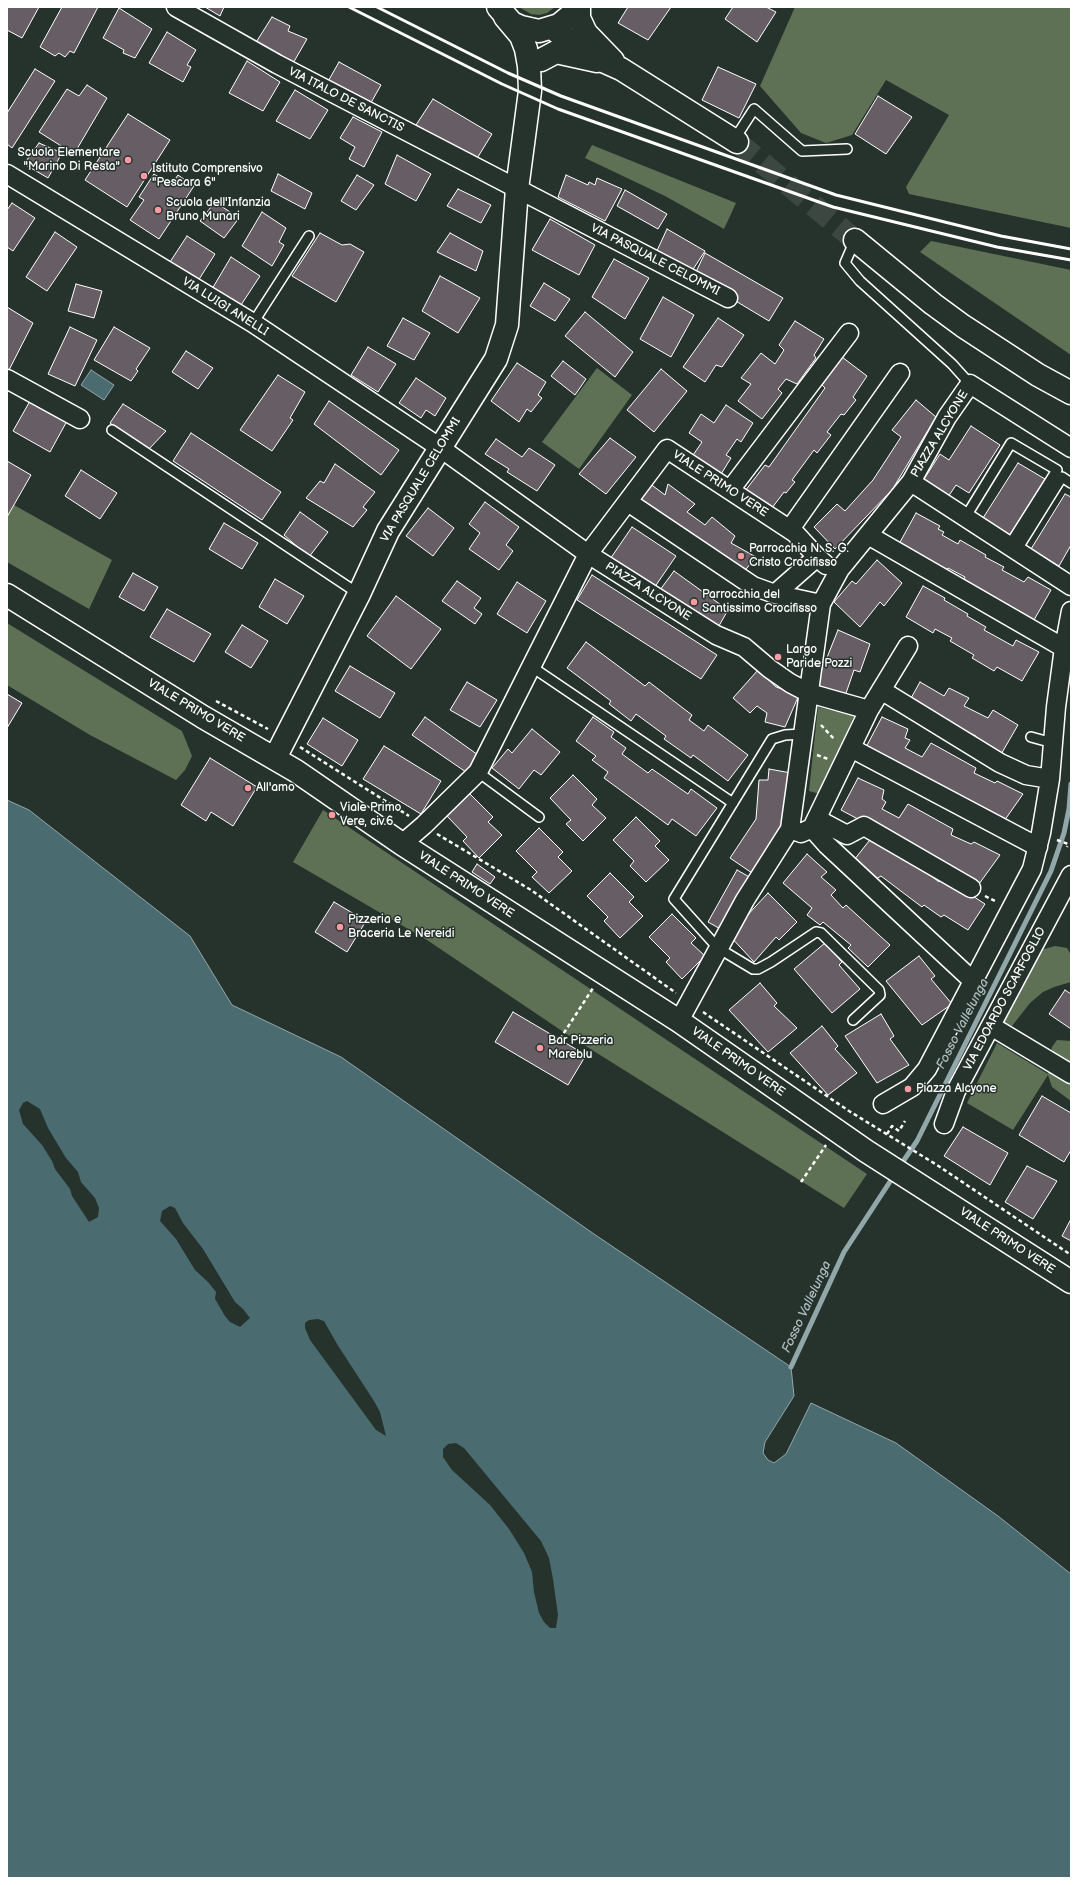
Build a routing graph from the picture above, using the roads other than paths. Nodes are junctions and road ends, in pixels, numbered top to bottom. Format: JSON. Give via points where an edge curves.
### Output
{"nodes":[{"id":1,"x":176,"y":7,"type":"edge"},
{"id":2,"x":578,"y":7,"type":"edge"},
{"id":3,"x":502,"y":12,"type":"edge"},
{"id":4,"x":550,"y":29,"type":"junction"},
{"id":5,"x":541,"y":60,"type":"junction"},
{"id":6,"x":612,"y":66,"type":"junction"},
{"id":7,"x":530,"y":91,"type":"junction"},
{"id":8,"x":736,"y":141,"type":"joint"},
{"id":9,"x":847,"y":149,"type":"dead end"},
{"id":10,"x":7,"y":174,"type":"edge"},
{"id":11,"x":517,"y":189,"type":"junction"},
{"id":12,"x":309,"y":236,"type":"dead end"},
{"id":13,"x":855,"y":240,"type":"joint"},
{"id":14,"x":728,"y":298,"type":"dead end"},
{"id":15,"x":253,"y":323,"type":"junction"},
{"id":16,"x":849,"y":333,"type":"dead end"},
{"id":17,"x":900,"y":373,"type":"dead end"},
{"id":18,"x":7,"y":379,"type":"edge"},
{"id":19,"x":970,"y":384,"type":"junction"},
{"id":20,"x":1071,"y":393,"type":"edge"},
{"id":21,"x":80,"y":419,"type":"dead end"},
{"id":22,"x":112,"y":430,"type":"dead end"},
{"id":23,"x":439,"y":447,"type":"junction"},
{"id":24,"x":1071,"y":448,"type":"edge"},
{"id":25,"x":911,"y":482,"type":"junction"},
{"id":26,"x":1071,"y":483,"type":"edge"},
{"id":27,"x":730,"y":490,"type":"junction"},
{"id":28,"x":628,"y":502,"type":"junction"},
{"id":29,"x":965,"y":518,"type":"junction"},
{"id":30,"x":790,"y":529,"type":"junction"},
{"id":31,"x":868,"y":535,"type":"junction"},
{"id":32,"x":1012,"y":549,"type":"junction"},
{"id":33,"x":588,"y":554,"type":"junction"},
{"id":34,"x":817,"y":557,"type":"junction"},
{"id":35,"x":840,"y":569,"type":"junction"},
{"id":36,"x":1071,"y":586,"type":"edge"},
{"id":37,"x":7,"y":594,"type":"edge"},
{"id":38,"x":358,"y":594,"type":"junction"},
{"id":39,"x":775,"y":594,"type":"junction"},
{"id":40,"x":821,"y":604,"type":"junction"},
{"id":41,"x":1071,"y":611,"type":"edge"},
{"id":42,"x":908,"y":646,"type":"dead end"},
{"id":43,"x":1064,"y":648,"type":"junction"},
{"id":44,"x":532,"y":667,"type":"junction"},
{"id":45,"x":880,"y":690,"type":"junction"},
{"id":46,"x":809,"y":692,"type":"junction"},
{"id":47,"x":869,"y":710,"type":"junction"},
{"id":48,"x":803,"y":734,"type":"junction"},
{"id":49,"x":1031,"y":737,"type":"dead end"},
{"id":50,"x":1053,"y":743,"type":"junction"},
{"id":51,"x":843,"y":744,"type":"junction"},
{"id":52,"x":275,"y":758,"type":"junction"},
{"id":53,"x":478,"y":772,"type":"junction"},
{"id":54,"x":1050,"y":778,"type":"junction"},
{"id":55,"x":733,"y":803,"type":"junction"},
{"id":56,"x":540,"y":817,"type":"dead end"},
{"id":57,"x":814,"y":824,"type":"junction"},
{"id":58,"x":790,"y":829,"type":"junction"},
{"id":59,"x":402,"y":844,"type":"junction"},
{"id":60,"x":1038,"y":847,"type":"junction"},
{"id":61,"x":1071,"y":877,"type":"edge"},
{"id":62,"x":972,"y":888,"type":"road end"},
{"id":63,"x":718,"y":948,"type":"junction"},
{"id":64,"x":973,"y":981,"type":"junction"},
{"id":65,"x":853,"y":1020,"type":"dead end"},
{"id":66,"x":679,"y":1021,"type":"junction"},
{"id":67,"x":991,"y":1026,"type":"junction"},
{"id":68,"x":1071,"y":1074,"type":"edge"},
{"id":69,"x":883,"y":1104,"type":"dead end"},
{"id":70,"x":944,"y":1124,"type":"dead end"},
{"id":71,"x":1071,"y":1282,"type":"edge"}],
"edges":[{"from":1,"to":11,"type":"street","name":"VIA ITALO DE SANCTIS","via":[[277,64]]},
{"from":2,"to":4,"type":"street","via":[[565,21]]},
{"from":2,"to":6,"type":"street","via":[[579,18],[586,33]]},
{"from":3,"to":4,"type":"street","via":[[521,28]]},
{"from":3,"to":7,"type":"street","name":"VIA PASQUALE CELOMMI","via":[[521,36],[526,49]]},
{"from":4,"to":5,"type":"street","name":"VIA PASQUALE CELOMMI"},
{"from":4,"to":6,"type":"street","via":[[585,54]]},
{"from":5,"to":6,"type":"street","via":[[556,52]]},
{"from":5,"to":7,"type":"street","name":"VIA PASQUALE CELOMMI"},
{"from":6,"to":8,"type":"street"},
{"from":7,"to":11,"type":"street","name":"VIA PASQUALE CELOMMI"},
{"from":8,"to":9,"type":"lane","via":[[754,109],[802,151]]},
{"from":10,"to":15,"type":"street","name":"VIA LUIGI ANELLI"},
{"from":11,"to":14,"type":"street","name":"VIA PASQUALE CELOMMI"},
{"from":11,"to":23,"type":"street","name":"VIA PASQUALE CELOMMI","via":[[507,325],[496,359]]},
{"from":12,"to":15,"type":"lane"},
{"from":13,"to":19,"type":"lane","via":[[844,263],[864,285],[952,364]]},
{"from":13,"to":20,"type":"street","via":[[963,326],[1038,375]]},
{"from":15,"to":23,"type":"street","name":"VIA LUIGI ANELLI"},
{"from":16,"to":27,"type":"street"},
{"from":17,"to":30,"type":"street"},
{"from":18,"to":21,"type":"street"},
{"from":19,"to":24,"type":"street","name":"PIAZZA ALCYONE"},
{"from":19,"to":25,"type":"street","name":"PIAZZA ALCYONE","via":[[947,418]]},
{"from":22,"to":38,"type":"lane"},
{"from":23,"to":33,"type":"street","name":"PIAZZA ALCYONE"},
{"from":23,"to":38,"type":"street","name":"VIA PASQUALE CELOMMI","via":[[388,531]]},
{"from":25,"to":29,"type":"street","name":"PIAZZA ALCYONE"},
{"from":25,"to":31,"type":"street","name":"PIAZZA ALCYONE"},
{"from":26,"to":32,"type":"lane","via":[[1062,478]]},
{"from":27,"to":28,"type":"street","name":"VIALE PRIMO VERE","via":[[667,449]]},
{"from":27,"to":30,"type":"street","name":"VIALE PRIMO VERE"},
{"from":28,"to":33,"type":"street","name":"VIALE PRIMO VERE"},
{"from":28,"to":39,"type":"street","via":[[752,586]]},
{"from":29,"to":32,"type":"street","name":"PIAZZA ALCYONE"},
{"from":29,"to":32,"type":"lane","via":[[1011,443],[1057,470]]},
{"from":30,"to":34,"type":"street","name":"VIALE PRIMO VERE"},
{"from":31,"to":35,"type":"street","name":"PIAZZA ALCYONE"},
{"from":31,"to":43,"type":"street"},
{"from":32,"to":36,"type":"street","name":"PIAZZA ALCYONE"},
{"from":33,"to":44,"type":"street"},
{"from":33,"to":46,"type":"street","name":"PIAZZA ALCYONE","via":[[716,635],[744,647],[790,683]]},
{"from":34,"to":35,"type":"street","via":[[825,565]]},
{"from":34,"to":39,"type":"street"},
{"from":35,"to":40,"type":"street","name":"PIAZZA ALCYONE"},
{"from":37,"to":52,"type":"street","name":"VIALE PRIMO VERE"},
{"from":38,"to":52,"type":"street","name":"VIA PASQUALE CELOMMI"},
{"from":39,"to":40,"type":"street"},
{"from":40,"to":46,"type":"street","name":"PIAZZA ALCYONE"},
{"from":41,"to":43,"type":"street"},
{"from":42,"to":45,"type":"street"},
{"from":43,"to":50,"type":"street"},
{"from":44,"to":53,"type":"street"},
{"from":44,"to":55,"type":"lane"},
{"from":45,"to":47,"type":"street"},
{"from":45,"to":54,"type":"street","via":[[1000,763],[1026,775]]},
{"from":46,"to":47,"type":"street","name":"PIAZZA ALCYONE"},
{"from":46,"to":48,"type":"street","name":"PIAZZA ALCYONE"},
{"from":47,"to":51,"type":"street"},
{"from":48,"to":55,"type":"lane","via":[[772,739]]},
{"from":48,"to":58,"type":"street","name":"PIAZZA ALCYONE"},
{"from":49,"to":50,"type":"lane"},
{"from":50,"to":54,"type":"street"},
{"from":51,"to":57,"type":"street"},
{"from":51,"to":60,"type":"street"},
{"from":52,"to":59,"type":"street","name":"VIALE PRIMO VERE"},
{"from":53,"to":56,"type":"lane"},
{"from":53,"to":59,"type":"street","name":"VIALE PRIMO VERE"},
{"from":54,"to":60,"type":"street"},
{"from":55,"to":63,"type":"lane","via":[[674,898]]},
{"from":57,"to":58,"type":"street","via":[[801,833]]},
{"from":57,"to":62,"type":"street","via":[[847,835],[864,826]]},
{"from":57,"to":64,"type":"street","via":[[827,845]]},
{"from":58,"to":63,"type":"street","name":"PIAZZA ALCYONE"},
{"from":59,"to":66,"type":"street","name":"VIALE PRIMO VERE"},
{"from":60,"to":64,"type":"street","via":[[1032,869]]},
{"from":61,"to":67,"type":"street","name":"VIA EDOARDO SCARFOGLIO"},
{"from":63,"to":65,"type":"lane","via":[[756,970],[816,932],[821,933],[879,990],[880,995]]},
{"from":63,"to":66,"type":"street","name":"PIAZZA ALCYONE"},
{"from":64,"to":69,"type":"street","via":[[927,1070],[912,1087]]},
{"from":66,"to":71,"type":"street","name":"VIALE PRIMO VERE","via":[[866,1151]]},
{"from":67,"to":68,"type":"street"},
{"from":67,"to":70,"type":"street","name":"VIA EDOARDO SCARFOGLIO","via":[[956,1091]]}]}
